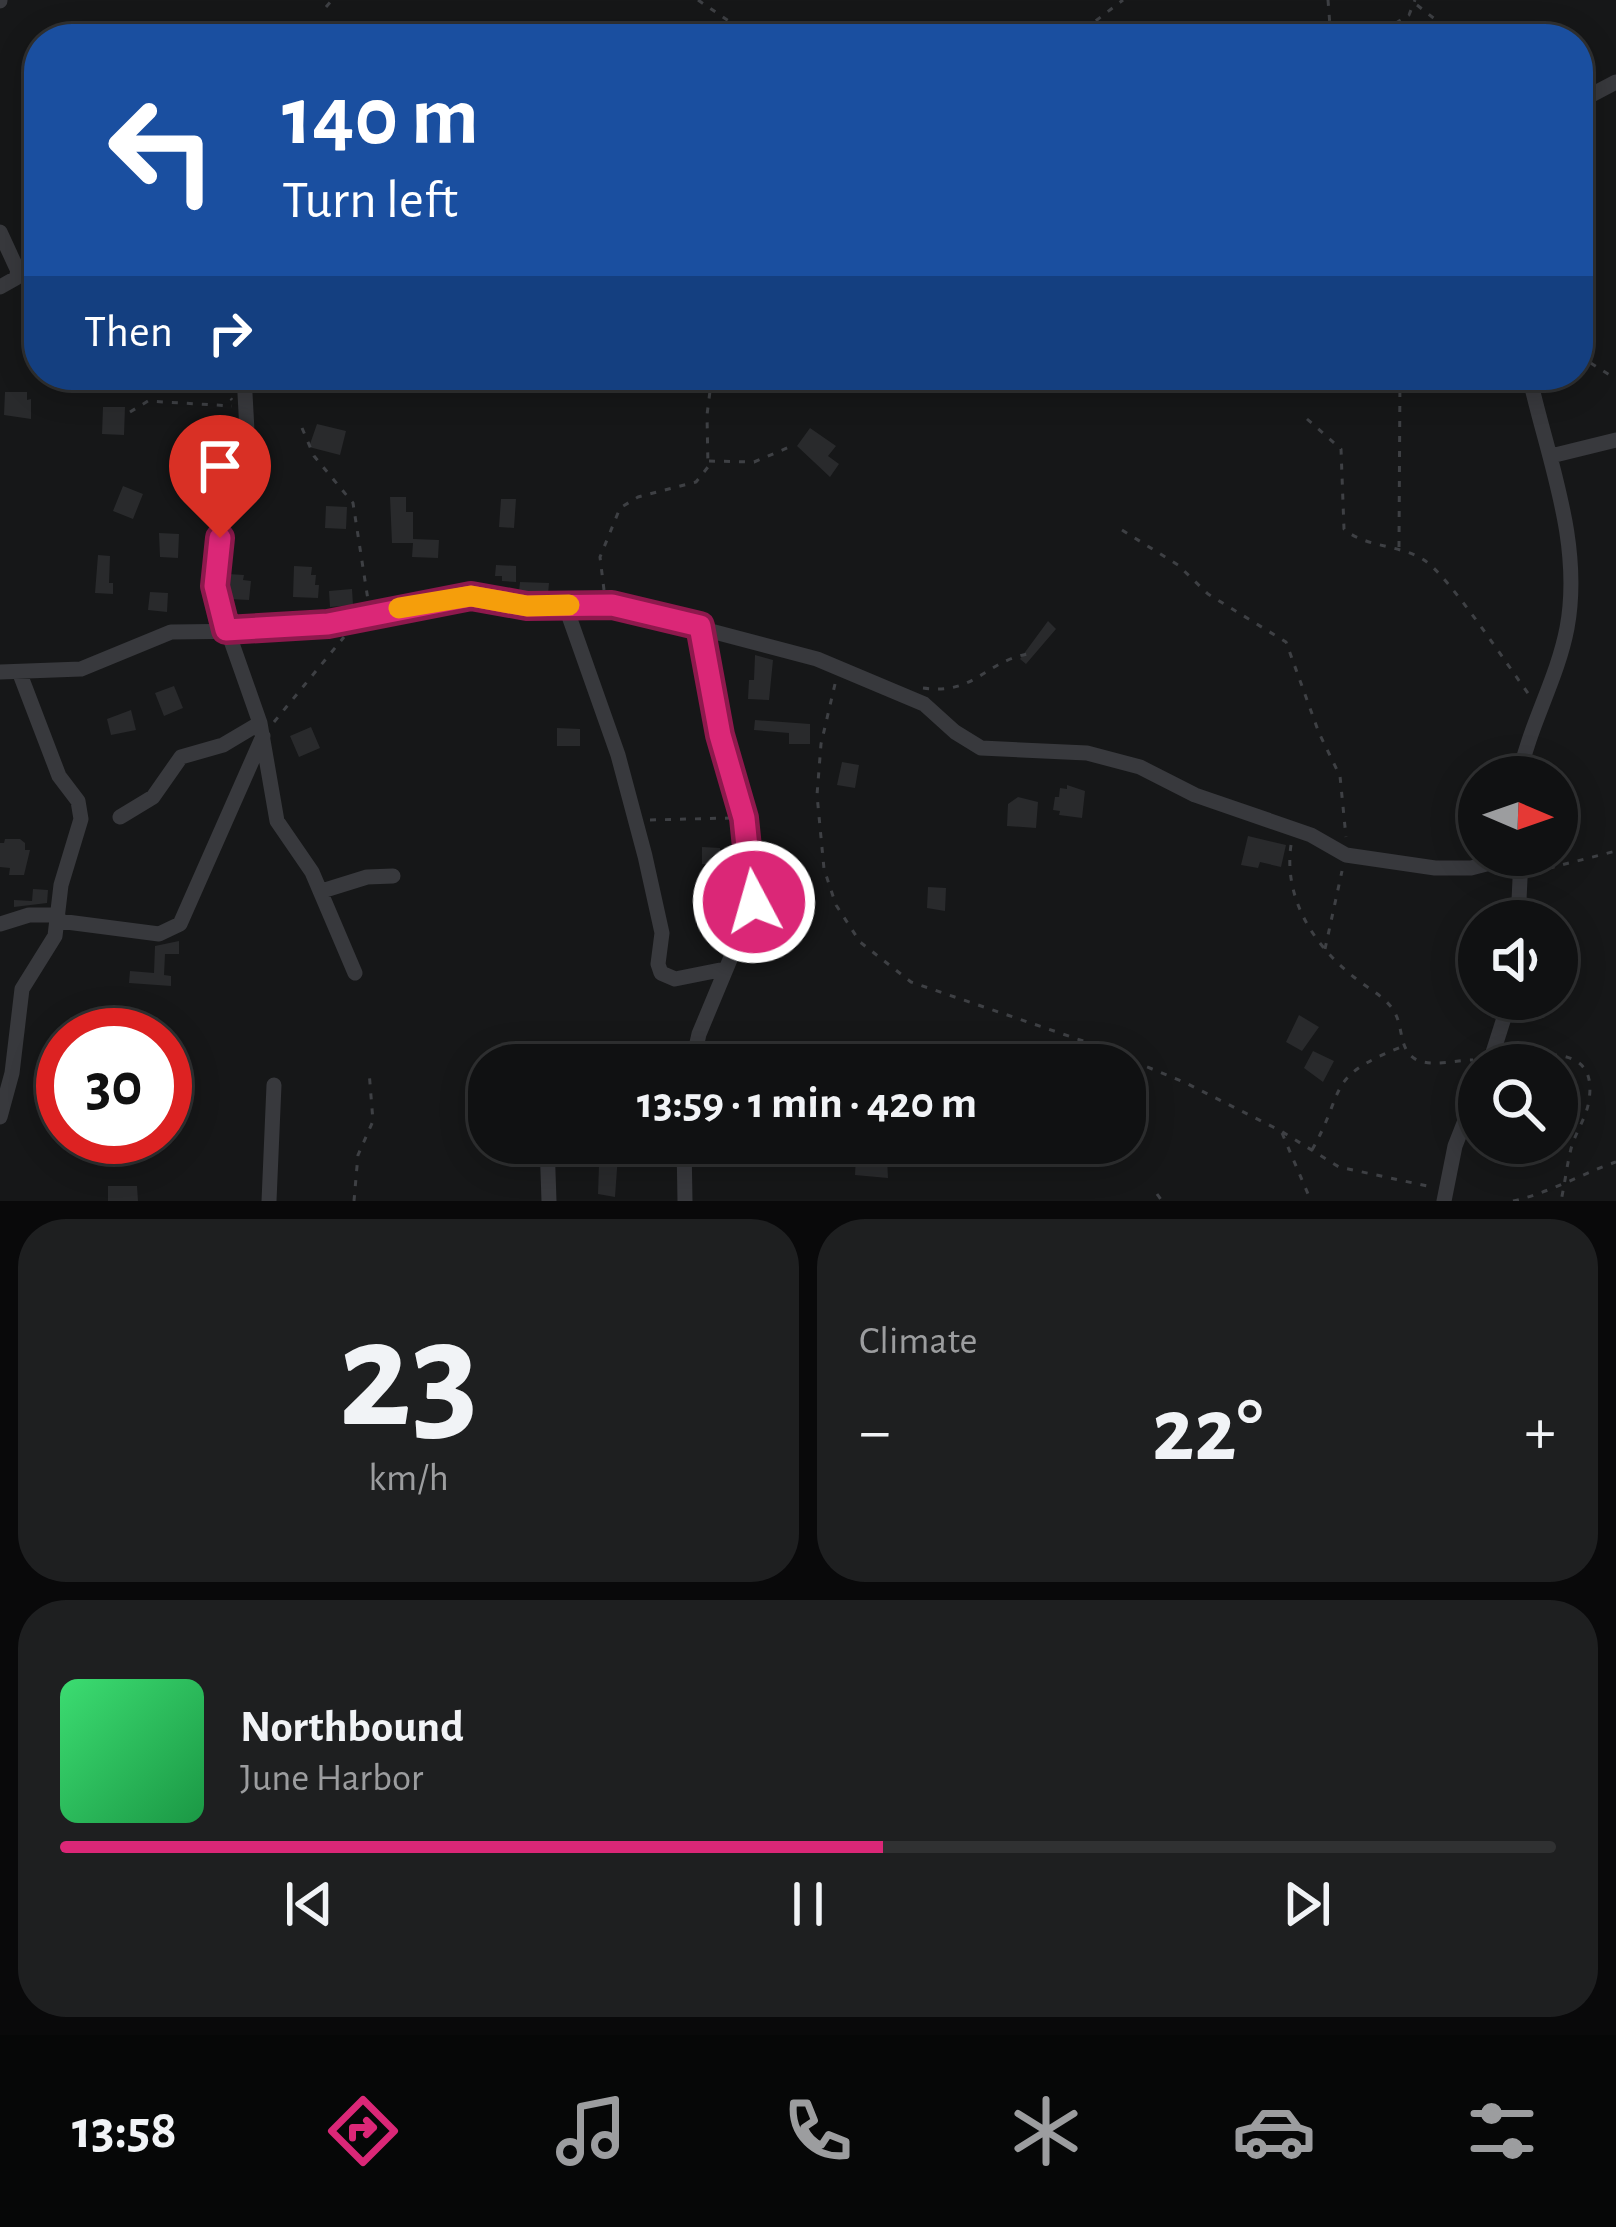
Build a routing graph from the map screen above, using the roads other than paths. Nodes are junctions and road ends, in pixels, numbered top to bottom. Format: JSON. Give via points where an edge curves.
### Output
{"nodes":[{"id":1,"x":0,"y":232,"type":"edge"},
{"id":2,"x":0,"y":287,"type":"edge"},
{"id":3,"x":245,"y":390,"type":"edge"},
{"id":4,"x":1533,"y":390,"type":"edge"},
{"id":5,"x":1616,"y":440,"type":"edge"},
{"id":6,"x":1551,"y":456,"type":"junction"},
{"id":7,"x":565,"y":604,"type":"junction"},
{"id":8,"x":700,"y":626,"type":"junction"},
{"id":9,"x":226,"y":630,"type":"junction"},
{"id":10,"x":0,"y":672,"type":"edge"},
{"id":11,"x":20,"y":674,"type":"junction"},
{"id":12,"x":261,"y":730,"type":"junction"},
{"id":13,"x":1527,"y":756,"type":"edge"},
{"id":14,"x":120,"y":818,"type":"dead end"},
{"id":15,"x":1458,"y":868,"type":"edge"},
{"id":16,"x":393,"y":876,"type":"dead end"},
{"id":17,"x":322,"y":891,"type":"junction"},
{"id":18,"x":58,"y":918,"type":"junction"},
{"id":19,"x":0,"y":924,"type":"edge"},
{"id":20,"x":725,"y":970,"type":"junction"},
{"id":21,"x":355,"y":974,"type":"dead end"},
{"id":22,"x":697,"y":1044,"type":"edge"},
{"id":23,"x":6,"y":1074,"type":"edge"},
{"id":24,"x":274,"y":1085,"type":"dead end"},
{"id":25,"x":0,"y":1117,"type":"edge"},
{"id":26,"x":1458,"y":1138,"type":"edge"},
{"id":27,"x":548,"y":1164,"type":"edge"},
{"id":28,"x":684,"y":1164,"type":"edge"},
{"id":29,"x":1445,"y":1195,"type":"edge"},
{"id":30,"x":269,"y":1201,"type":"edge"},
{"id":31,"x":549,"y":1201,"type":"edge"},
{"id":32,"x":685,"y":1201,"type":"edge"}],
"edges":[{"from":1,"to":2,"type":"street","via":[[18,271]]},
{"from":3,"to":9,"type":"street","via":[[247,431],[215,577]]},
{"from":4,"to":6,"type":"street"},
{"from":5,"to":6,"type":"street"},
{"from":6,"to":13,"type":"street","via":[[1569,614]]},
{"from":7,"to":8,"type":"street","via":[[612,605]]},
{"from":7,"to":9,"type":"street","via":[[471,596],[352,620]]},
{"from":7,"to":20,"type":"street","via":[[618,755],[662,933],[662,974]]},
{"from":8,"to":15,"type":"street","via":[[898,692],[982,748],[1114,760],[1346,855]]},
{"from":8,"to":20,"type":"street","via":[[756,881]]},
{"from":9,"to":11,"type":"street","via":[[171,632],[81,668]]},
{"from":9,"to":12,"type":"street"},
{"from":10,"to":11,"type":"street"},
{"from":11,"to":18,"type":"street","via":[[59,776],[81,810]]},
{"from":12,"to":14,"type":"street","via":[[181,757],[153,796]]},
{"from":12,"to":17,"type":"street","via":[[277,821]]},
{"from":12,"to":18,"type":"street","via":[[180,924],[159,934]]},
{"from":16,"to":17,"type":"street"},
{"from":17,"to":21,"type":"street"},
{"from":18,"to":19,"type":"street"},
{"from":18,"to":23,"type":"street","via":[[50,948],[22,989]]},
{"from":20,"to":22,"type":"street"},
{"from":23,"to":25,"type":"street"},
{"from":24,"to":30,"type":"street"},
{"from":26,"to":29,"type":"street"},
{"from":27,"to":31,"type":"street"},
{"from":28,"to":32,"type":"street"}]}
